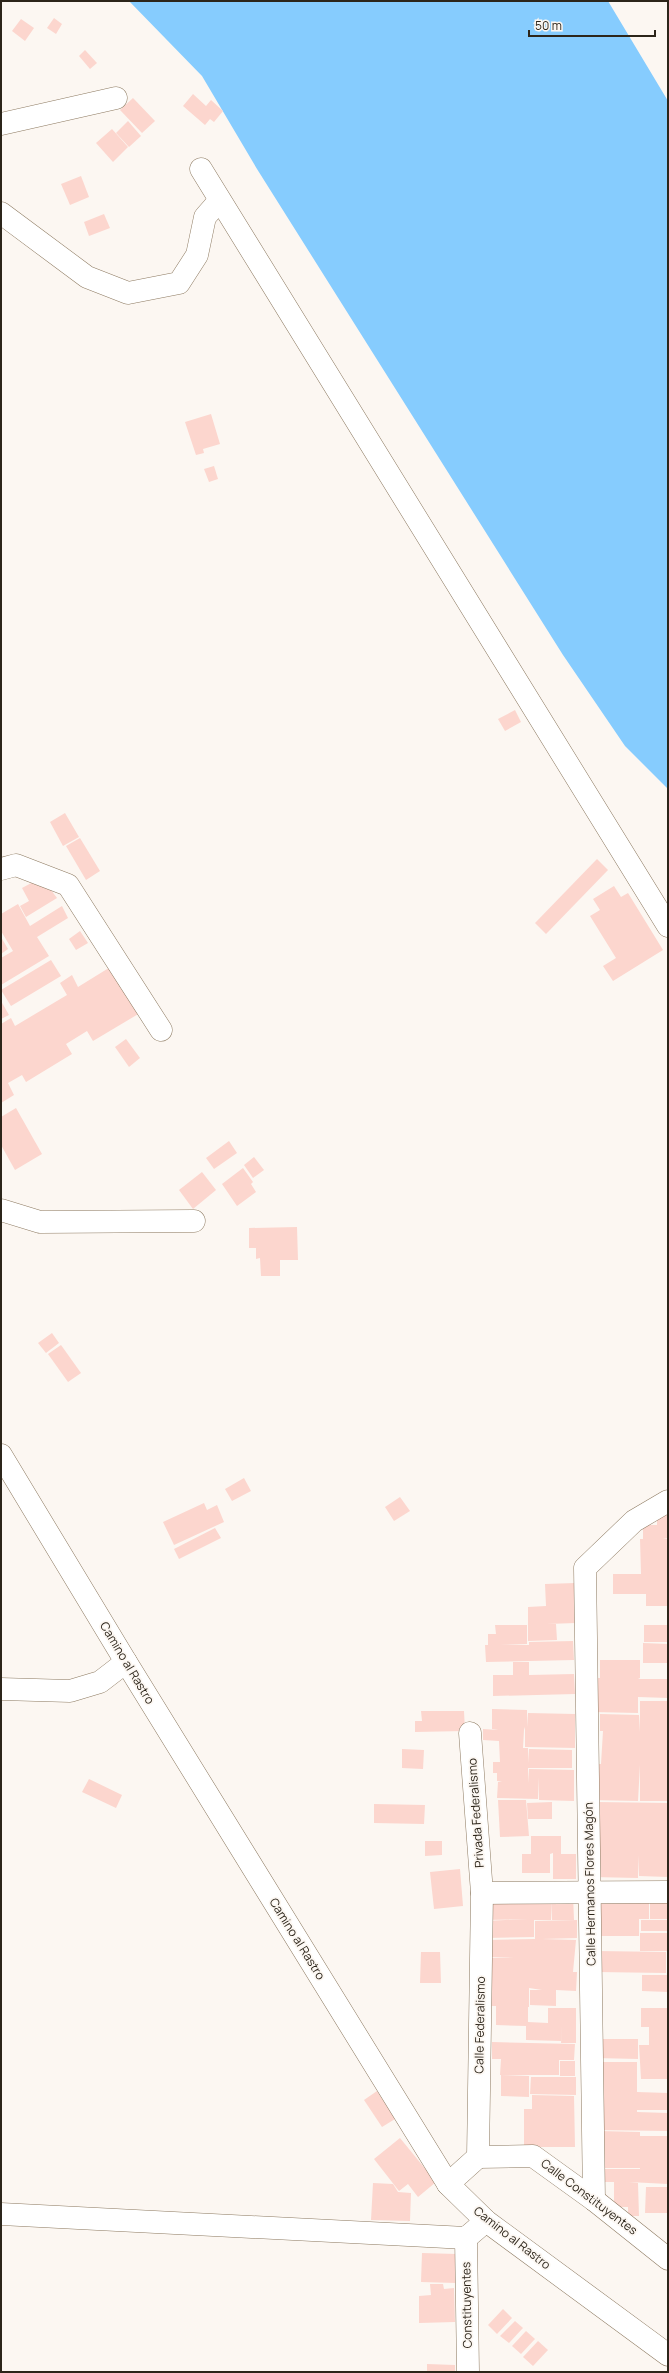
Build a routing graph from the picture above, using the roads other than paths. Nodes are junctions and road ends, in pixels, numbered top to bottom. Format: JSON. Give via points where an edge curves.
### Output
{"nodes":[{"id":1,"x":116,"y":98,"type":"dead end"},
{"id":2,"x":1,"y":124,"type":"edge"},
{"id":3,"x":201,"y":170,"type":"dead end"},
{"id":4,"x":219,"y":201,"type":"junction"},
{"id":5,"x":1,"y":213,"type":"edge"},
{"id":6,"x":1,"y":869,"type":"edge"},
{"id":7,"x":668,"y":926,"type":"edge"},
{"id":8,"x":161,"y":1030,"type":"dead end"},
{"id":9,"x":1,"y":1210,"type":"edge"},
{"id":10,"x":194,"y":1221,"type":"dead end"},
{"id":11,"x":1,"y":1455,"type":"edge"},
{"id":12,"x":668,"y":1501,"type":"edge"},
{"id":13,"x":126,"y":1662,"type":"junction"},
{"id":14,"x":1,"y":1689,"type":"edge"},
{"id":15,"x":470,"y":1733,"type":"dead end"},
{"id":16,"x":482,"y":1892,"type":"junction"},
{"id":17,"x":590,"y":1892,"type":"junction"},
{"id":18,"x":668,"y":1892,"type":"edge"},
{"id":19,"x":478,"y":2157,"type":"junction"},
{"id":20,"x":448,"y":2184,"type":"junction"},
{"id":21,"x":594,"y":2200,"type":"junction"},
{"id":22,"x":1,"y":2214,"type":"edge"},
{"id":23,"x":486,"y":2221,"type":"junction"},
{"id":24,"x":466,"y":2238,"type":"junction"},
{"id":25,"x":668,"y":2259,"type":"edge"},
{"id":26,"x":668,"y":2355,"type":"edge"},
{"id":27,"x":468,"y":2372,"type":"edge"}],
"edges":[{"from":1,"to":2,"type":"street"},
{"from":3,"to":4,"type":"street"},
{"from":4,"to":5,"type":"street","via":[[205,218],[197,255],[179,283],[128,293],[87,277]]},
{"from":4,"to":7,"type":"street"},
{"from":6,"to":8,"type":"street","via":[[16,865],[68,885]]},
{"from":9,"to":10,"type":"street","via":[[40,1222]]},
{"from":11,"to":13,"type":"street","name":"Camino al Rastro"},
{"from":12,"to":17,"type":"street","name":"Calle Hermanos Flores Magón","via":[[634,1521],[585,1568]]},
{"from":13,"to":14,"type":"street","via":[[100,1682],[70,1691]]},
{"from":13,"to":20,"type":"street","name":"Camino al Rastro"},
{"from":15,"to":16,"type":"street","name":"Privada Federalismo"},
{"from":16,"to":17,"type":"street"},
{"from":16,"to":19,"type":"street","name":"Calle Federalismo"},
{"from":17,"to":18,"type":"street"},
{"from":17,"to":21,"type":"street","name":"Calle Hermanos Flores Magón"},
{"from":19,"to":20,"type":"street"},
{"from":19,"to":21,"type":"street","name":"Calle Constituyentes","via":[[533,2156]]},
{"from":20,"to":23,"type":"street","name":"Camino al Rastro"},
{"from":21,"to":25,"type":"street","name":"Calle Constituyentes"},
{"from":22,"to":24,"type":"street"},
{"from":23,"to":24,"type":"street"},
{"from":23,"to":26,"type":"street","name":"Camino al Rastro"},
{"from":24,"to":27,"type":"street","name":"Constituyentes"}]}
